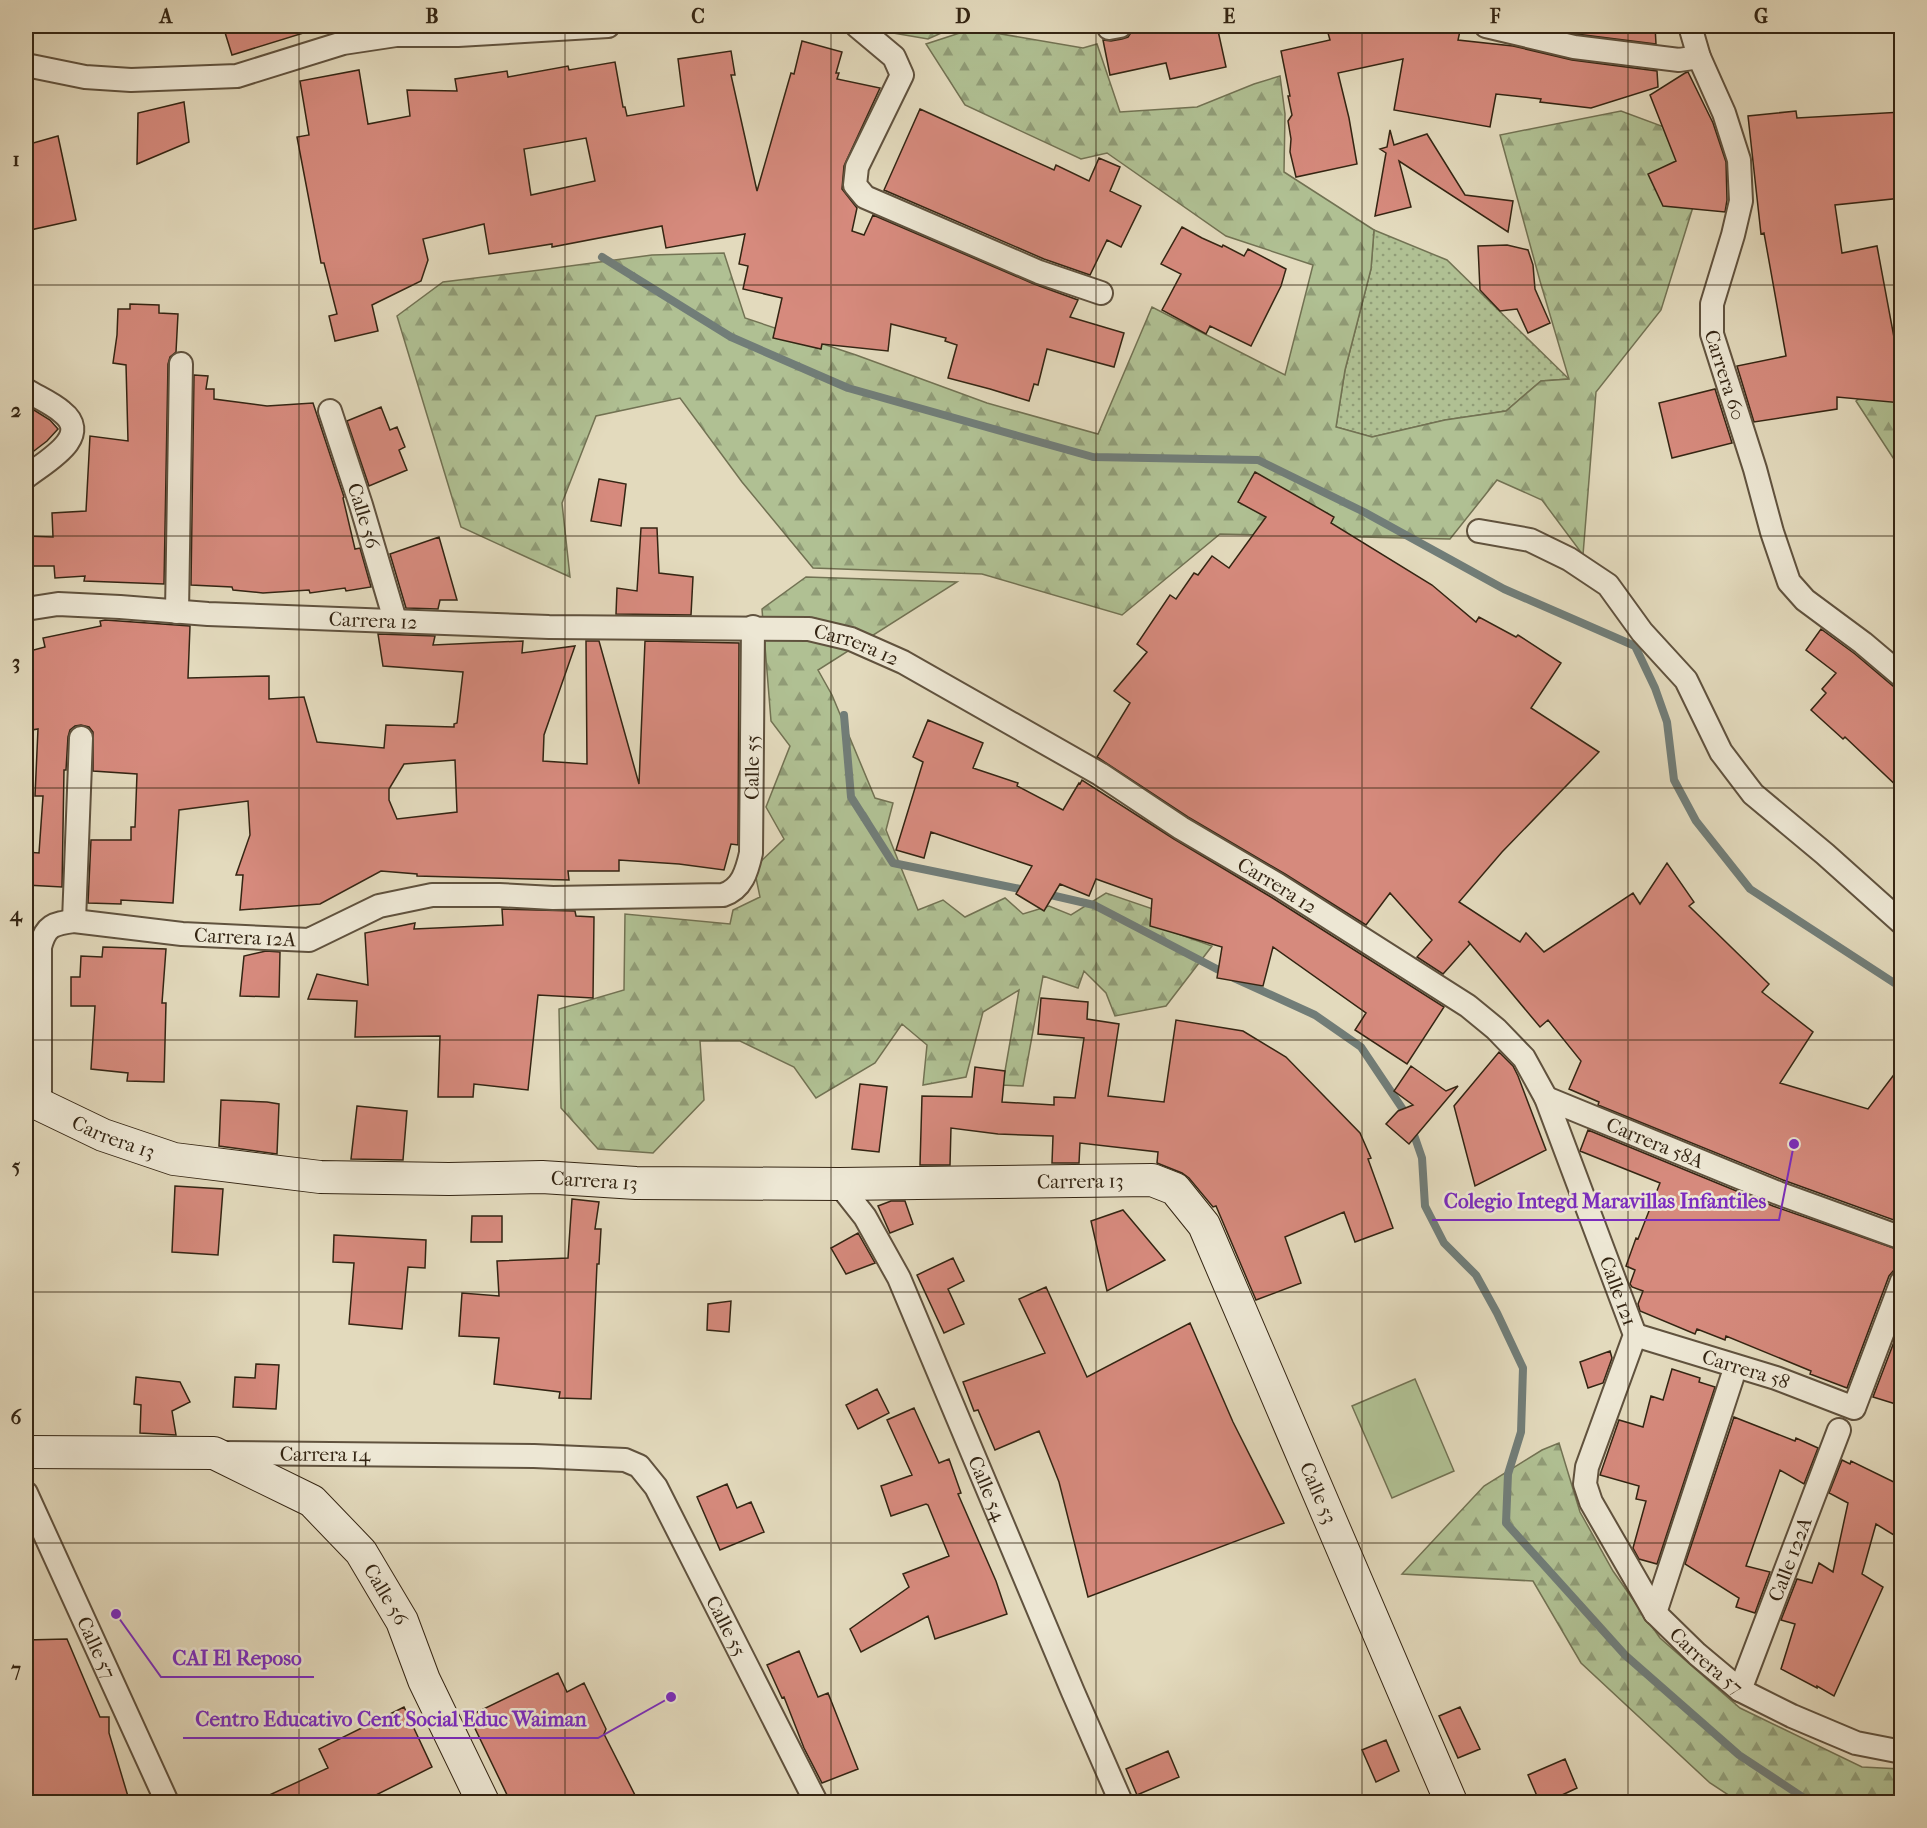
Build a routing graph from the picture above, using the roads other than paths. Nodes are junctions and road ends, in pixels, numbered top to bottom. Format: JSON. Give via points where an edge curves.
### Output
{"nodes":[{"id":1,"x":608,"y":26,"type":"edge"},
{"id":2,"x":857,"y":26,"type":"edge"},
{"id":3,"x":1486,"y":26,"type":"edge"},
{"id":4,"x":1690,"y":26,"type":"edge"},
{"id":5,"x":1699,"y":57,"type":"junction"},
{"id":6,"x":26,"y":65,"type":"edge"},
{"id":7,"x":1101,"y":293,"type":"dead end"},
{"id":8,"x":181,"y":364,"type":"dead end"},
{"id":9,"x":26,"y":390,"type":"edge"},
{"id":10,"x":330,"y":411,"type":"dead end"},
{"id":11,"x":26,"y":477,"type":"edge"},
{"id":12,"x":1479,"y":531,"type":"dead end"},
{"id":13,"x":26,"y":609,"type":"edge"},
{"id":14,"x":177,"y":612,"type":"junction"},
{"id":15,"x":395,"y":620,"type":"junction"},
{"id":16,"x":753,"y":627,"type":"junction"},
{"id":17,"x":1902,"y":676,"type":"edge"},
{"id":18,"x":81,"y":738,"type":"dead end"},
{"id":19,"x":723,"y":895,"type":"joint"},
{"id":20,"x":74,"y":921,"type":"junction"},
{"id":21,"x":1902,"y":923,"type":"edge"},
{"id":22,"x":1546,"y":1098,"type":"junction"},
{"id":23,"x":33,"y":1101,"type":"edge"},
{"id":24,"x":839,"y":1184,"type":"junction"},
{"id":25,"x":1175,"y":1190,"type":"joint"},
{"id":26,"x":1902,"y":1238,"type":"edge"},
{"id":27,"x":1902,"y":1281,"type":"edge"},
{"id":28,"x":1635,"y":1335,"type":"junction"},
{"id":29,"x":1732,"y":1378,"type":"dead end"},
{"id":30,"x":1839,"y":1430,"type":"dead end"},
{"id":31,"x":26,"y":1452,"type":"edge"},
{"id":32,"x":214,"y":1453,"type":"junction"},
{"id":33,"x":625,"y":1460,"type":"joint"},
{"id":34,"x":1585,"y":1484,"type":"joint"},
{"id":35,"x":26,"y":1493,"type":"edge"},
{"id":36,"x":1655,"y":1612,"type":"junction"},
{"id":37,"x":1740,"y":1690,"type":"junction"},
{"id":38,"x":1902,"y":1752,"type":"edge"},
{"id":39,"x":167,"y":1803,"type":"edge"},
{"id":40,"x":483,"y":1803,"type":"edge"},
{"id":41,"x":816,"y":1803,"type":"edge"},
{"id":42,"x":1121,"y":1803,"type":"edge"},
{"id":43,"x":1451,"y":1803,"type":"edge"}],
"edges":[{"from":1,"to":6,"type":"street","via":[[458,35],[396,34],[343,43],[237,76],[131,80],[85,77]]},
{"from":2,"to":7,"type":"street","via":[[894,57],[902,75],[856,167],[855,185],[865,197],[1039,272]]},
{"from":3,"to":5,"type":"street","via":[[1574,47],[1679,60]]},
{"from":4,"to":5,"type":"street","name":"Carrera 60"},
{"from":5,"to":17,"type":"street","name":"Carrera 60","via":[[1724,113],[1739,160],[1741,201],[1712,304],[1712,334],[1772,532],[1789,582],[1805,600]]},
{"from":8,"to":14,"type":"street"},
{"from":9,"to":11,"type":"street","via":[[63,412],[71,422],[72,433],[64,447]]},
{"from":10,"to":15,"type":"street","name":"Calle 56"},
{"from":12,"to":21,"type":"street","via":[[1530,540],[1569,559],[1608,585],[1642,632],[1686,680],[1721,752],[1753,794]]},
{"from":13,"to":14,"type":"street","name":"Carrera 12","via":[[58,604]]},
{"from":14,"to":15,"type":"street","name":"Carrera 12"},
{"from":15,"to":16,"type":"street","name":"Carrera 12","via":[[549,627]]},
{"from":16,"to":19,"type":"street","name":"Calle 55","via":[[751,853],[742,880]]},
{"from":16,"to":22,"type":"street","name":"Carrera 12","via":[[810,629],[851,639],[903,662],[1100,774],[1468,1006],[1524,1058]]},
{"from":18,"to":20,"type":"street"},
{"from":19,"to":20,"type":"street","name":"Carrera 12A","via":[[432,895],[379,906],[309,940],[182,934]]},
{"from":20,"to":23,"type":"street","name":"Carrera 12A","via":[[52,925],[42,937]]},
{"from":22,"to":26,"type":"street","name":"Carrera 58A","via":[[1778,1193]]},
{"from":22,"to":28,"type":"street","name":"Calle 121"},
{"from":23,"to":24,"type":"street","name":"Carrera 13","via":[[103,1135],[174,1159],[320,1178]]},
{"from":24,"to":25,"type":"street","name":"Carrera 13","via":[[1152,1180]]},
{"from":24,"to":42,"type":"street","name":"Calle 54","via":[[865,1217],[899,1278]]},
{"from":25,"to":43,"type":"street","name":"Calle 53","via":[[1204,1225]]},
{"from":27,"to":28,"type":"street","name":"Carrera 58","via":[[1854,1408],[1776,1378]]},
{"from":28,"to":34,"type":"street","name":"Calle 121","via":[[1587,1467]]},
{"from":29,"to":36,"type":"street"},
{"from":30,"to":37,"type":"street","name":"Calle 122A"},
{"from":31,"to":32,"type":"street","name":"Carrera 14"},
{"from":32,"to":33,"type":"street","name":"Carrera 14"},
{"from":32,"to":40,"type":"street","name":"Calle 56","via":[[312,1501],[361,1551],[402,1621],[424,1680]]},
{"from":33,"to":41,"type":"street","name":"Calle 55","via":[[639,1466],[656,1487]]},
{"from":34,"to":36,"type":"street","name":"Carrera 57","via":[[1591,1502]]},
{"from":35,"to":39,"type":"street","name":"Calle 57"},
{"from":36,"to":37,"type":"street","name":"Carrera 57"},
{"from":37,"to":38,"type":"street","name":"Carrera 57","via":[[1856,1743]]}]}
